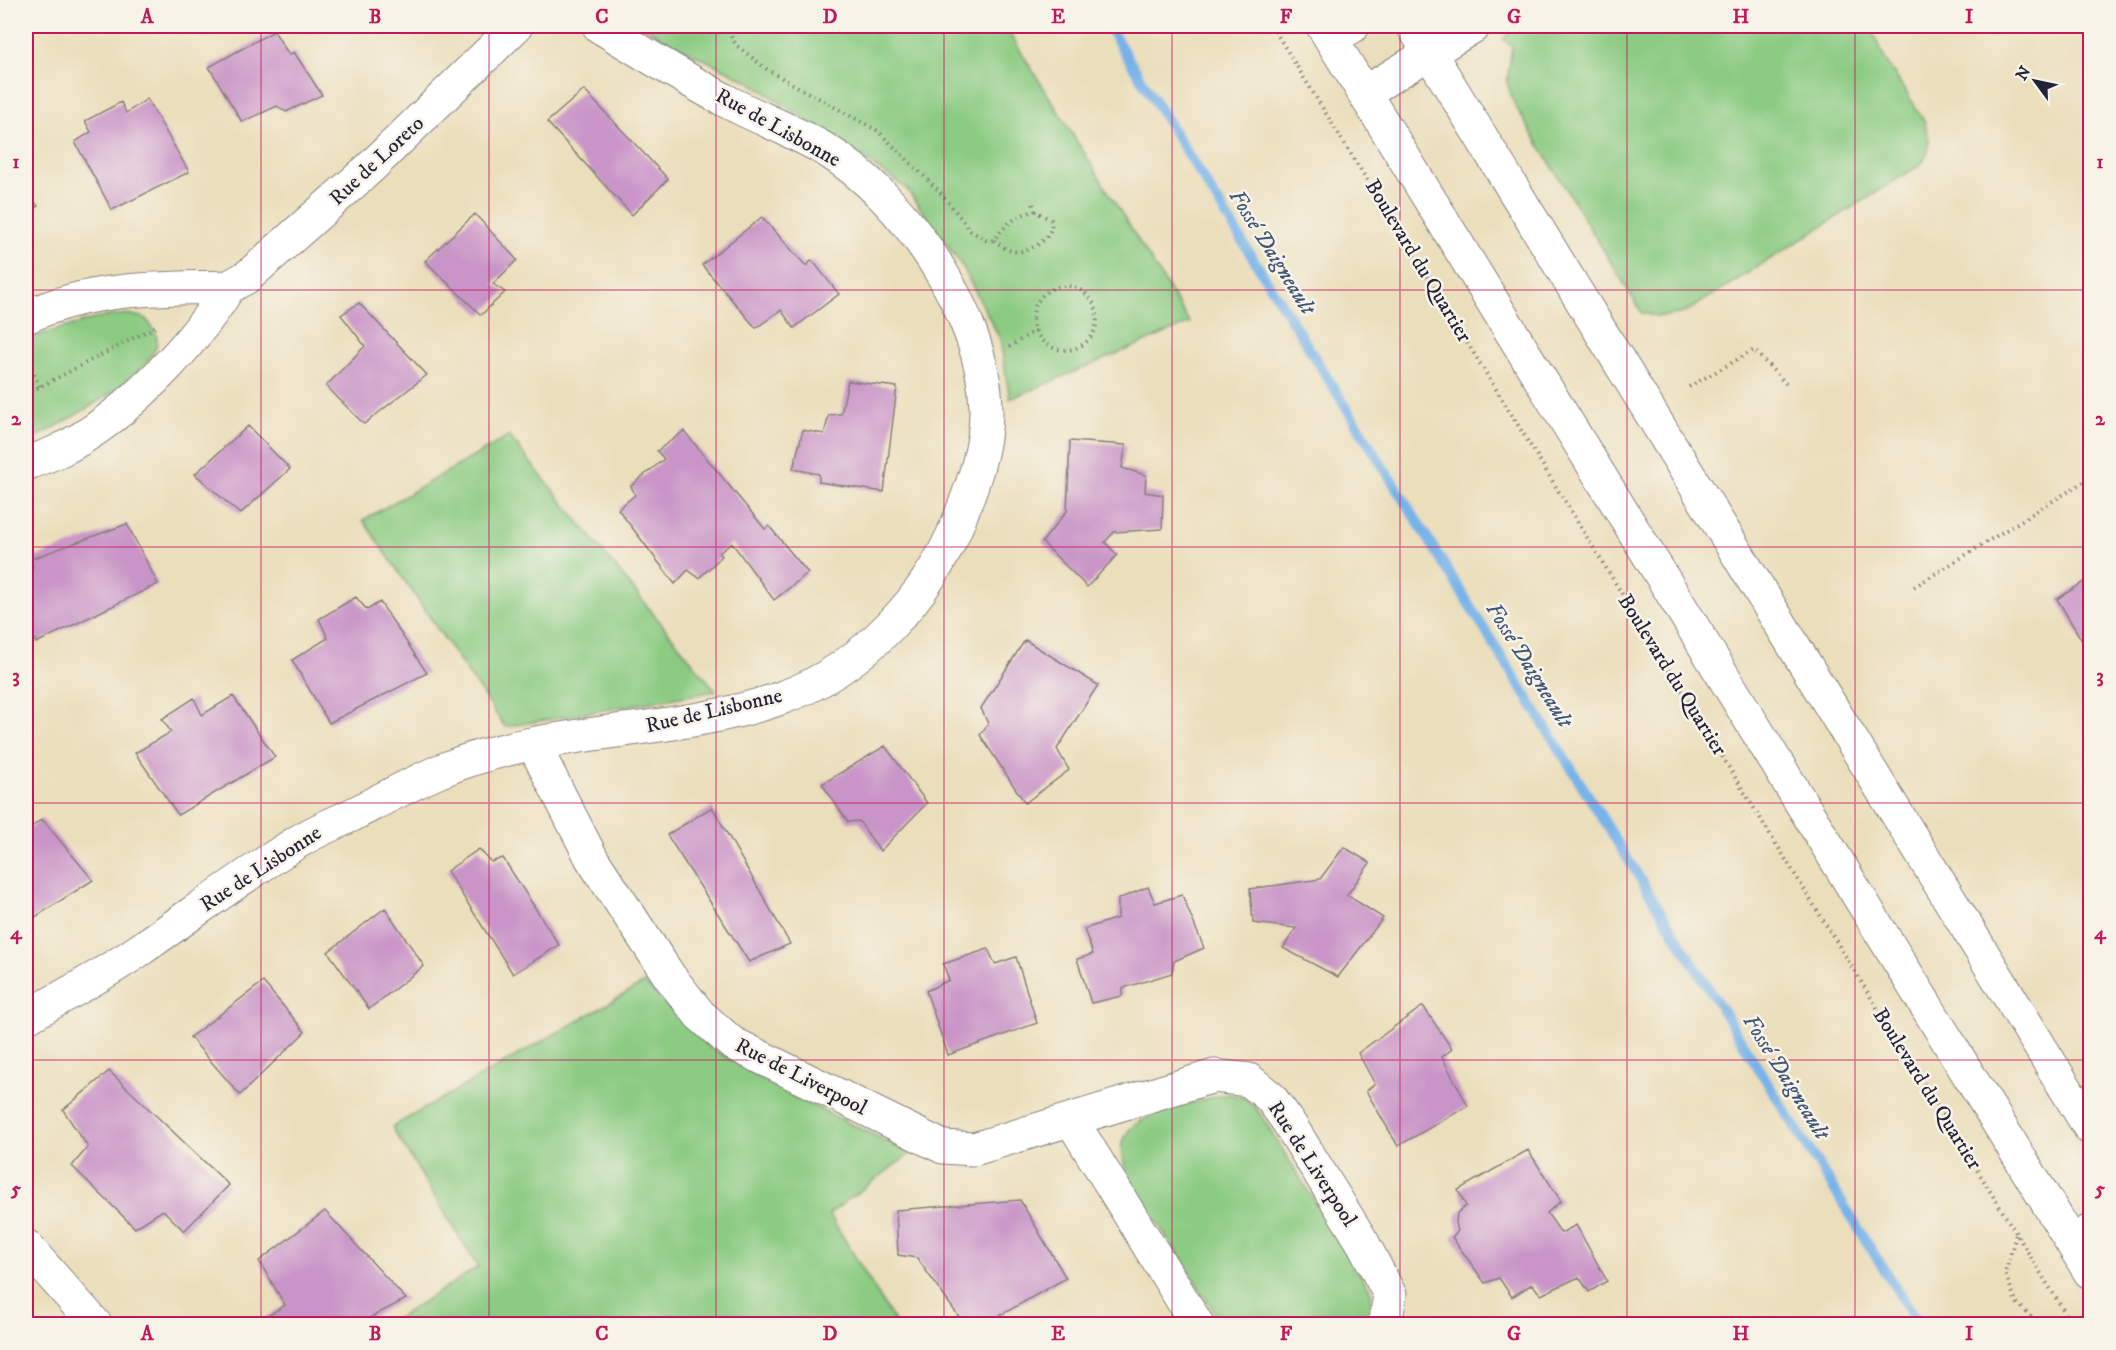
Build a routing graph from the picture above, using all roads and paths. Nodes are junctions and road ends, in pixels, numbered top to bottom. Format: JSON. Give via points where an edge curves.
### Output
{"nodes":[{"id":1,"x":516,"y":26,"type":"edge"},
{"id":2,"x":599,"y":26,"type":"edge"},
{"id":3,"x":725,"y":26,"type":"edge"},
{"id":4,"x":1272,"y":26,"type":"edge"},
{"id":5,"x":1474,"y":26,"type":"edge"},
{"id":6,"x":1336,"y":30,"type":"edge"},
{"id":7,"x":1421,"y":39,"type":"edge"},
{"id":8,"x":1364,"y":93,"type":"junction"},
{"id":9,"x":1033,"y":202,"type":"dead end"},
{"id":10,"x":1035,"y":211,"type":"junction"},
{"id":11,"x":994,"y":240,"type":"junction"},
{"id":12,"x":230,"y":287,"type":"junction"},
{"id":13,"x":26,"y":317,"type":"edge"},
{"id":14,"x":155,"y":327,"type":"dead end"},
{"id":15,"x":1069,"y":349,"type":"joint"},
{"id":16,"x":26,"y":358,"type":"edge"},
{"id":17,"x":40,"y":387,"type":"junction"},
{"id":18,"x":1689,"y":387,"type":"dead end"},
{"id":19,"x":1789,"y":387,"type":"dead end"},
{"id":20,"x":26,"y":394,"type":"edge"},
{"id":21,"x":26,"y":464,"type":"edge"},
{"id":22,"x":2091,"y":478,"type":"edge"},
{"id":23,"x":1914,"y":587,"type":"dead end"},
{"id":24,"x":534,"y":745,"type":"junction"},
{"id":25,"x":26,"y":1018,"type":"edge"},
{"id":26,"x":1072,"y":1121,"type":"junction"},
{"id":27,"x":2091,"y":1128,"type":"edge"},
{"id":28,"x":2017,"y":1234,"type":"junction"},
{"id":29,"x":2081,"y":1237,"type":"edge"},
{"id":30,"x":26,"y":1246,"type":"edge"},
{"id":31,"x":2091,"y":1272,"type":"edge"},
{"id":32,"x":95,"y":1324,"type":"edge"},
{"id":33,"x":1197,"y":1324,"type":"edge"},
{"id":34,"x":1385,"y":1324,"type":"edge"},
{"id":35,"x":2071,"y":1324,"type":"edge"}],
"edges":[{"from":1,"to":12,"type":"street","name":"Rue de Loreto","via":[[370,168],[247,277]]},
{"from":2,"to":24,"type":"street","name":"Rue de Lisbonne","via":[[729,102],[828,151],[899,213],[941,273],[971,331],[986,406],[983,446],[950,542],[928,582],[879,636],[813,684],[751,706]]},
{"from":3,"to":11,"type":"path","via":[[735,45],[769,71],[878,131],[940,192],[971,231]]},
{"from":4,"to":28,"type":"path","name":"Boulevard du Quartier"},
{"from":5,"to":7,"type":"street"},
{"from":6,"to":8,"type":"street","name":"Boulevard du Quartier"},
{"from":7,"to":8,"type":"street"},
{"from":7,"to":27,"type":"street"},
{"from":8,"to":29,"type":"street","name":"Boulevard du Quartier"},
{"from":9,"to":10,"type":"path"},
{"from":10,"to":11,"type":"path","via":[[1007,223]]},
{"from":10,"to":11,"type":"path","via":[[1051,220],[1049,236],[1020,252]]},
{"from":12,"to":13,"type":"street","via":[[89,294],[57,302]]},
{"from":12,"to":21,"type":"street","name":"Rue de Loreto","via":[[210,318],[170,363],[119,410],[60,450]]},
{"from":14,"to":17,"type":"path"},
{"from":15,"to":15,"type":"path","via":[[1049,345],[1041,338],[1034,320],[1039,300],[1056,287],[1086,293],[1096,312],[1093,332],[1079,346]]},
{"from":16,"to":17,"type":"path"},
{"from":17,"to":20,"type":"path"},
{"from":18,"to":19,"type":"path","via":[[1754,350]]},
{"from":22,"to":23,"type":"path"},
{"from":24,"to":25,"type":"street","name":"Rue de Lisbonne","via":[[443,770],[299,840],[137,952]]},
{"from":24,"to":26,"type":"street","name":"Rue de Liverpool","via":[[592,859],[670,977],[700,1015],[732,1043],[943,1148],[974,1149]]},
{"from":26,"to":33,"type":"street"},
{"from":26,"to":34,"type":"street","name":"Rue de Liverpool","via":[[1214,1076],[1249,1080],[1287,1120],[1363,1243],[1390,1295]]},
{"from":28,"to":35,"type":"path","name":"Boulevard du Quartier"},
{"from":28,"to":35,"type":"path","via":[[2005,1273],[2016,1302],[2033,1318]]},
{"from":29,"to":31,"type":"street","name":"Boulevard du Quartier"},
{"from":30,"to":32,"type":"street"}]}
